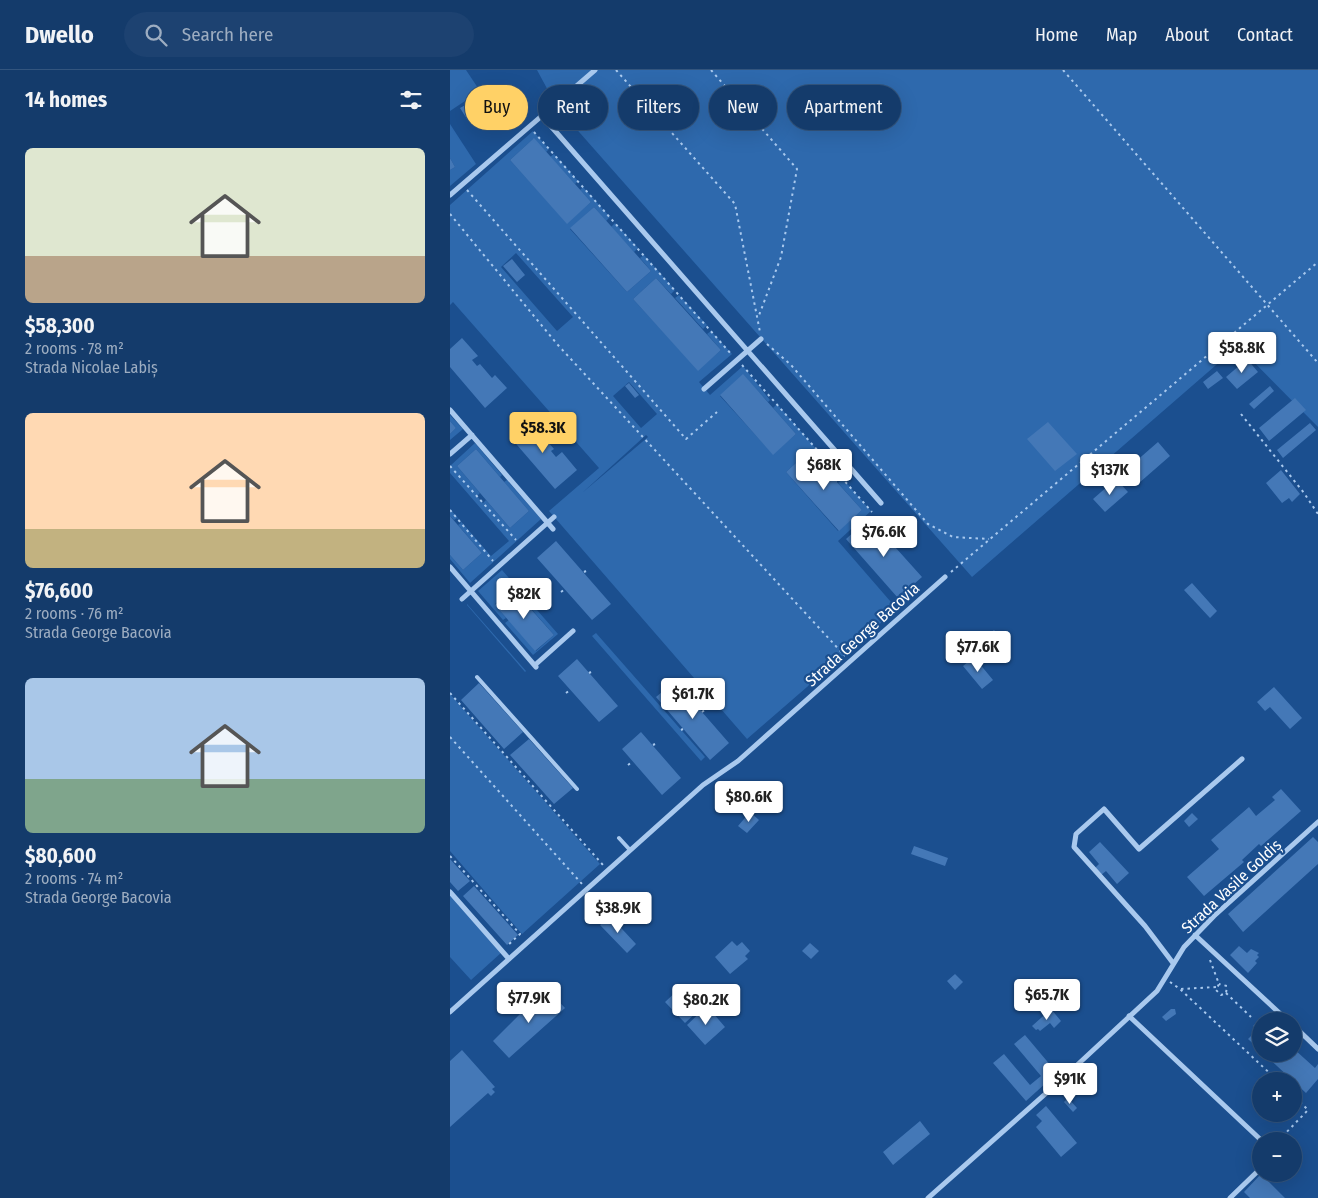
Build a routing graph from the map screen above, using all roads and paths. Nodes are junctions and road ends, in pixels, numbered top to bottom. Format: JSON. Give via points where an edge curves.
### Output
{"nodes":[{"id":1,"x":595,"y":70,"type":"edge"},
{"id":2,"x":616,"y":70,"type":"edge"},
{"id":3,"x":711,"y":70,"type":"edge"},
{"id":4,"x":1063,"y":70,"type":"edge"},
{"id":5,"x":578,"y":85,"type":"edge"},
{"id":6,"x":538,"y":120,"type":"edge"},
{"id":7,"x":530,"y":127,"type":"junction"},
{"id":8,"x":554,"y":130,"type":"edge"},
{"id":9,"x":551,"y":151,"type":"junction"},
{"id":10,"x":548,"y":154,"type":"dead end"},
{"id":11,"x":580,"y":183,"type":"junction"},
{"id":12,"x":462,"y":185,"type":"junction"},
{"id":13,"x":577,"y":186,"type":"dead end"},
{"id":14,"x":450,"y":195,"type":"edge"},
{"id":15,"x":450,"y":214,"type":"edge"},
{"id":16,"x":612,"y":219,"type":"junction"},
{"id":17,"x":608,"y":223,"type":"dead end"},
{"id":18,"x":640,"y":251,"type":"junction"},
{"id":19,"x":637,"y":255,"type":"dead end"},
{"id":20,"x":1318,"y":262,"type":"edge"},
{"id":21,"x":677,"y":292,"type":"junction"},
{"id":22,"x":672,"y":296,"type":"dead end"},
{"id":23,"x":1266,"y":305,"type":"junction"},
{"id":24,"x":757,"y":320,"type":"junction"},
{"id":25,"x":709,"y":328,"type":"junction"},
{"id":26,"x":705,"y":332,"type":"dead end"},
{"id":27,"x":761,"y":339,"type":"junction"},
{"id":28,"x":748,"y":350,"type":"junction"},
{"id":29,"x":737,"y":360,"type":"junction"},
{"id":30,"x":1318,"y":364,"type":"edge"},
{"id":31,"x":704,"y":389,"type":"dead end"},
{"id":32,"x":773,"y":400,"type":"junction"},
{"id":33,"x":770,"y":404,"type":"dead end"},
{"id":34,"x":450,"y":410,"type":"edge"},
{"id":35,"x":717,"y":412,"type":"dead end"},
{"id":36,"x":1241,"y":414,"type":"dead end"},
{"id":37,"x":472,"y":435,"type":"junction"},
{"id":38,"x":450,"y":454,"type":"edge"},
{"id":39,"x":450,"y":466,"type":"edge"},
{"id":40,"x":840,"y":476,"type":"junction"},
{"id":41,"x":836,"y":481,"type":"dead end"},
{"id":42,"x":483,"y":497,"type":"dead end"},
{"id":43,"x":480,"y":500,"type":"junction"},
{"id":44,"x":881,"y":503,"type":"dead end"},
{"id":45,"x":450,"y":510,"type":"edge"},
{"id":46,"x":872,"y":512,"type":"dead end"},
{"id":47,"x":1318,"y":514,"type":"edge"},
{"id":48,"x":554,"y":517,"type":"dead end"},
{"id":49,"x":459,"y":520,"type":"junction"},
{"id":50,"x":456,"y":522,"type":"dead end"},
{"id":51,"x":548,"y":523,"type":"junction"},
{"id":52,"x":553,"y":529,"type":"dead end"},
{"id":53,"x":989,"y":539,"type":"junction"},
{"id":54,"x":516,"y":540,"type":"dead end"},
{"id":55,"x":493,"y":561,"type":"dead end"},
{"id":56,"x":450,"y":567,"type":"edge"},
{"id":57,"x":945,"y":577,"type":"joint"},
{"id":58,"x":565,"y":589,"type":"dead end"},
{"id":59,"x":471,"y":591,"type":"junction"},
{"id":60,"x":561,"y":592,"type":"dead end"},
{"id":61,"x":462,"y":599,"type":"dead end"},
{"id":62,"x":573,"y":631,"type":"dead end"},
{"id":63,"x":850,"y":661,"type":"junction"},
{"id":64,"x":477,"y":677,"type":"dead end"},
{"id":65,"x":570,"y":690,"type":"dead end"},
{"id":66,"x":450,"y":693,"type":"edge"},
{"id":67,"x":566,"y":694,"type":"dead end"},
{"id":68,"x":706,"y":709,"type":"dead end"},
{"id":69,"x":702,"y":712,"type":"dead end"},
{"id":70,"x":450,"y":737,"type":"edge"},
{"id":71,"x":1242,"y":758,"type":"dead end"},
{"id":72,"x":633,"y":761,"type":"dead end"},
{"id":73,"x":628,"y":765,"type":"dead end"},
{"id":74,"x":577,"y":789,"type":"dead end"},
{"id":75,"x":1318,"y":822,"type":"edge"},
{"id":76,"x":620,"y":838,"type":"dead end"},
{"id":77,"x":630,"y":850,"type":"junction"},
{"id":78,"x":450,"y":856,"type":"edge"},
{"id":79,"x":608,"y":870,"type":"junction"},
{"id":80,"x":587,"y":889,"type":"junction"},
{"id":81,"x":450,"y":892,"type":"edge"},
{"id":82,"x":1195,"y":935,"type":"junction"},
{"id":83,"x":1207,"y":946,"type":"junction"},
{"id":84,"x":504,"y":948,"type":"dead end"},
{"id":85,"x":509,"y":959,"type":"junction"},
{"id":86,"x":1173,"y":964,"type":"junction"},
{"id":87,"x":1165,"y":980,"type":"junction"},
{"id":88,"x":1219,"y":984,"type":"junction"},
{"id":89,"x":1216,"y":987,"type":"junction"},
{"id":90,"x":1180,"y":989,"type":"junction"},
{"id":91,"x":1226,"y":993,"type":"junction"},
{"id":92,"x":450,"y":1012,"type":"edge"},
{"id":93,"x":1278,"y":1012,"type":"edge"},
{"id":94,"x":1128,"y":1016,"type":"junction"},
{"id":95,"x":1251,"y":1016,"type":"dead end"},
{"id":96,"x":1302,"y":1034,"type":"edge"},
{"id":97,"x":1318,"y":1049,"type":"edge"},
{"id":98,"x":1268,"y":1072,"type":"edge"},
{"id":99,"x":1302,"y":1104,"type":"edge"},
{"id":100,"x":1302,"y":1116,"type":"edge"},
{"id":101,"x":1296,"y":1122,"type":"edge"},
{"id":102,"x":1252,"y":1132,"type":"edge"},
{"id":103,"x":1287,"y":1132,"type":"edge"},
{"id":104,"x":1252,"y":1177,"type":"edge"},
{"id":105,"x":928,"y":1198,"type":"edge"},
{"id":106,"x":1230,"y":1198,"type":"edge"}],
"edges":[{"from":1,"to":5,"type":"street"},
{"from":2,"to":24,"type":"path","via":[[735,204]]},
{"from":3,"to":24,"type":"path","via":[[797,169],[781,257]]},
{"from":4,"to":23,"type":"path"},
{"from":6,"to":7,"type":"street"},
{"from":7,"to":9,"type":"path"},
{"from":7,"to":12,"type":"street"},
{"from":8,"to":28,"type":"street"},
{"from":9,"to":10,"type":"path"},
{"from":9,"to":11,"type":"path"},
{"from":11,"to":13,"type":"path"},
{"from":11,"to":16,"type":"path"},
{"from":12,"to":14,"type":"street"},
{"from":12,"to":35,"type":"path","via":[[686,439]]},
{"from":15,"to":63,"type":"path","via":[[557,344]]},
{"from":16,"to":17,"type":"path"},
{"from":16,"to":18,"type":"path"},
{"from":18,"to":19,"type":"path"},
{"from":18,"to":21,"type":"path"},
{"from":20,"to":23,"type":"path"},
{"from":21,"to":22,"type":"path"},
{"from":21,"to":25,"type":"path"},
{"from":23,"to":30,"type":"path"},
{"from":23,"to":53,"type":"path"},
{"from":24,"to":27,"type":"path"},
{"from":25,"to":26,"type":"path"},
{"from":25,"to":29,"type":"path"},
{"from":27,"to":28,"type":"street"},
{"from":27,"to":53,"type":"path","via":[[791,365],[928,524],[953,537]]},
{"from":28,"to":29,"type":"street"},
{"from":28,"to":44,"type":"street"},
{"from":29,"to":31,"type":"street"},
{"from":29,"to":32,"type":"path"},
{"from":32,"to":33,"type":"path"},
{"from":32,"to":40,"type":"path"},
{"from":34,"to":37,"type":"street"},
{"from":36,"to":47,"type":"path"},
{"from":37,"to":38,"type":"street"},
{"from":37,"to":51,"type":"street"},
{"from":39,"to":43,"type":"path"},
{"from":40,"to":41,"type":"path"},
{"from":40,"to":46,"type":"path"},
{"from":42,"to":43,"type":"path"},
{"from":43,"to":54,"type":"path"},
{"from":45,"to":49,"type":"path"},
{"from":48,"to":51,"type":"street"},
{"from":49,"to":50,"type":"path"},
{"from":49,"to":55,"type":"path"},
{"from":51,"to":52,"type":"street"},
{"from":51,"to":59,"type":"street"},
{"from":53,"to":57,"type":"path"},
{"from":56,"to":59,"type":"street"},
{"from":57,"to":63,"type":"street","name":"Strada George Bacovia"},
{"from":58,"to":60,"type":"path"},
{"from":59,"to":61,"type":"street"},
{"from":59,"to":62,"type":"street","via":[[535,666]]},
{"from":63,"to":77,"type":"street","name":"Strada George Bacovia","via":[[738,761],[703,785]]},
{"from":64,"to":74,"type":"lane"},
{"from":65,"to":67,"type":"path"},
{"from":66,"to":79,"type":"path"},
{"from":68,"to":69,"type":"path"},
{"from":70,"to":80,"type":"path"},
{"from":71,"to":86,"type":"street","via":[[1139,849],[1104,809],[1076,834],[1074,847]]},
{"from":72,"to":73,"type":"path"},
{"from":75,"to":82,"type":"street","name":"Strada Vasile Goldiș"},
{"from":76,"to":77,"type":"lane"},
{"from":77,"to":79,"type":"street","name":"Strada George Bacovia"},
{"from":78,"to":84,"type":"path","via":[[520,934]]},
{"from":79,"to":80,"type":"street","name":"Strada George Bacovia"},
{"from":80,"to":85,"type":"street","name":"Strada George Bacovia"},
{"from":81,"to":85,"type":"street"},
{"from":82,"to":83,"type":"street"},
{"from":82,"to":86,"type":"street","name":"Strada Vasile Goldiș"},
{"from":83,"to":88,"type":"path"},
{"from":83,"to":93,"type":"street"},
{"from":85,"to":92,"type":"street","name":"Strada George Bacovia"},
{"from":86,"to":87,"type":"street","name":"Strada Vasile Goldiș"},
{"from":87,"to":90,"type":"path"},
{"from":87,"to":94,"type":"street","name":"Strada Vasile Goldiș","via":[[1158,991]]},
{"from":88,"to":89,"type":"path"},
{"from":88,"to":91,"type":"path","via":[[1227,986]]},
{"from":89,"to":90,"type":"path"},
{"from":89,"to":91,"type":"path","via":[[1217,993]]},
{"from":90,"to":98,"type":"path"},
{"from":91,"to":95,"type":"path"},
{"from":94,"to":102,"type":"street"},
{"from":94,"to":105,"type":"street","name":"Strada Vasile Goldiș"},
{"from":96,"to":97,"type":"street"},
{"from":99,"to":100,"type":"path","via":[[1308,1110]]},
{"from":101,"to":103,"type":"path"},
{"from":104,"to":106,"type":"street"}]}
